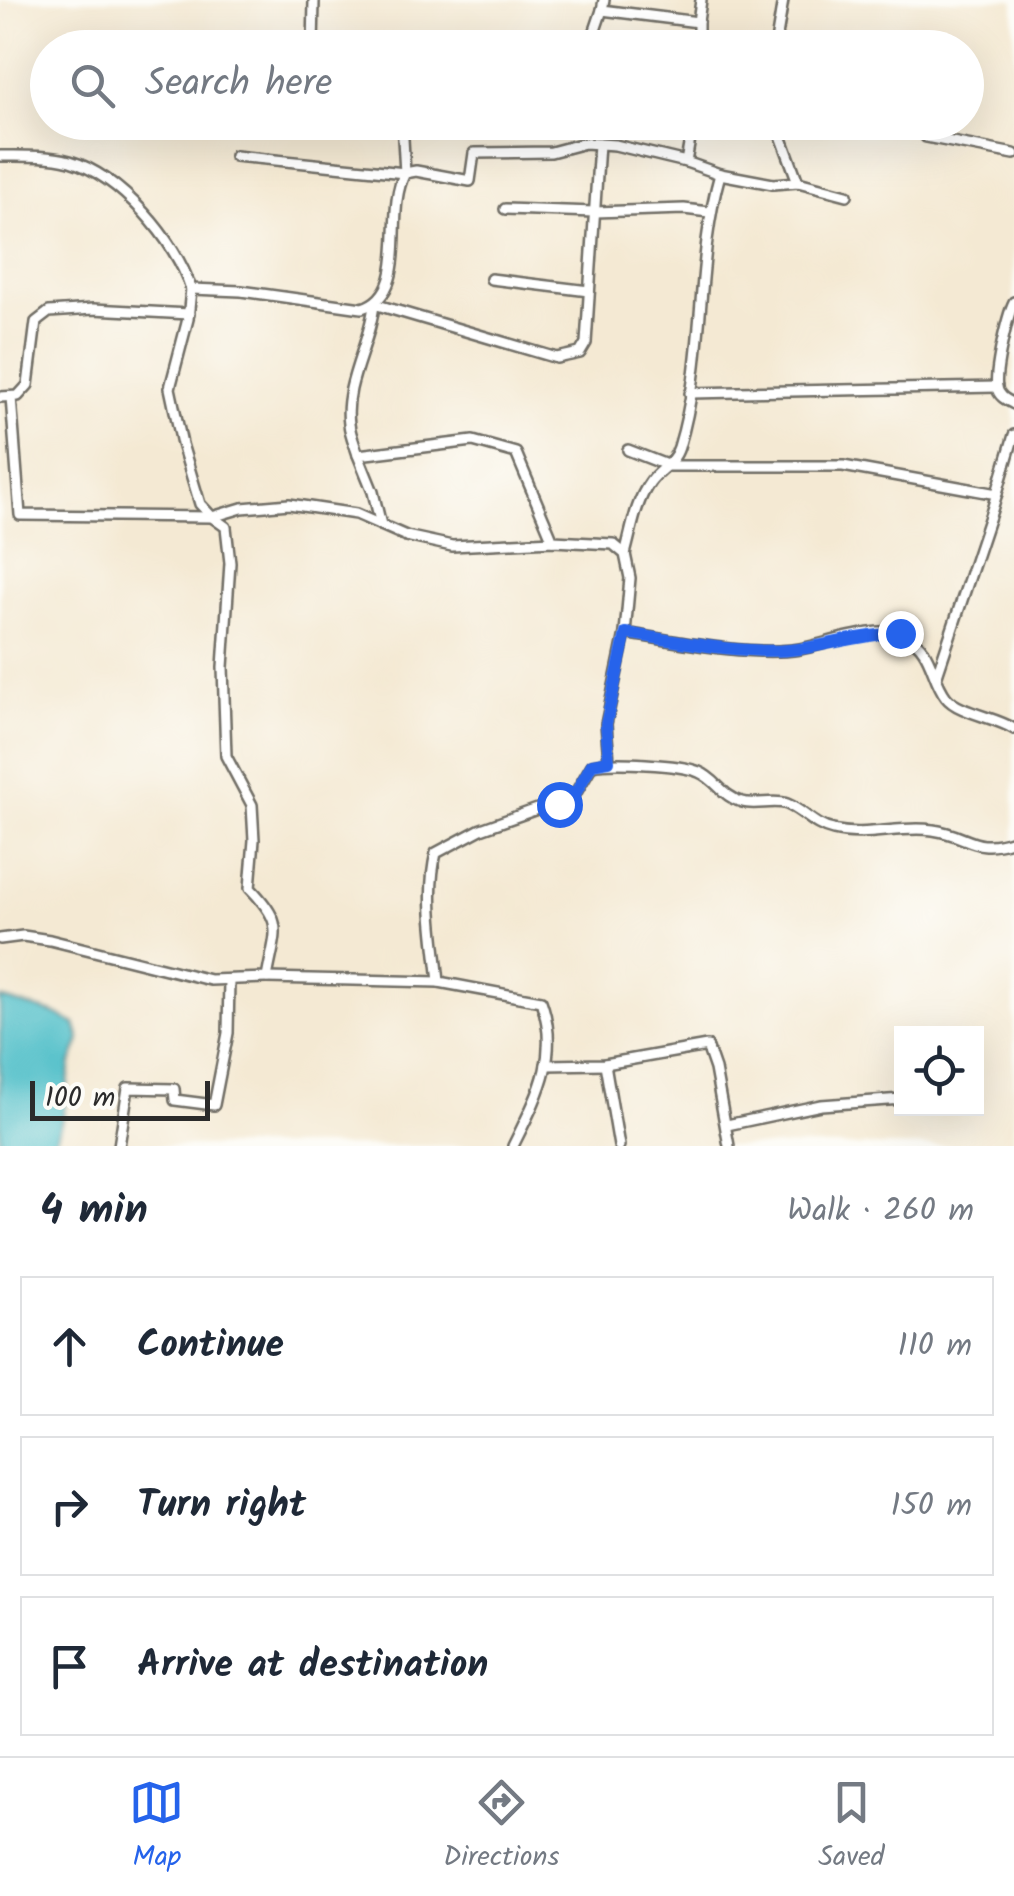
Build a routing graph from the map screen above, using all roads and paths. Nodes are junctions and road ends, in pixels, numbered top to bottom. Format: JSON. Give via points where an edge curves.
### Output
{"nodes":[{"id":1,"x":314,"y":0,"type":"edge"},
{"id":2,"x":701,"y":0,"type":"edge"},
{"id":3,"x":783,"y":0,"type":"edge"},
{"id":4,"x":603,"y":5,"type":"edge"},
{"id":5,"x":698,"y":22,"type":"junction"},
{"id":6,"x":313,"y":30,"type":"edge"},
{"id":7,"x":595,"y":30,"type":"edge"},
{"id":8,"x":698,"y":30,"type":"edge"},
{"id":9,"x":778,"y":30,"type":"edge"},
{"id":10,"x":403,"y":140,"type":"edge"},
{"id":11,"x":689,"y":140,"type":"edge"},
{"id":12,"x":783,"y":140,"type":"edge"},
{"id":13,"x":946,"y":140,"type":"edge"},
{"id":14,"x":599,"y":144,"type":"junction"},
{"id":15,"x":1014,"y":154,"type":"edge"},
{"id":16,"x":0,"y":156,"type":"edge"},
{"id":17,"x":234,"y":156,"type":"dead end"},
{"id":18,"x":686,"y":162,"type":"junction"},
{"id":19,"x":405,"y":173,"type":"junction"},
{"id":20,"x":720,"y":174,"type":"junction"},
{"id":21,"x":798,"y":182,"type":"junction"},
{"id":22,"x":847,"y":195,"type":"dead end"},
{"id":23,"x":506,"y":208,"type":"dead end"},
{"id":24,"x":595,"y":212,"type":"junction"},
{"id":25,"x":709,"y":212,"type":"junction"},
{"id":26,"x":491,"y":279,"type":"dead end"},
{"id":27,"x":191,"y":289,"type":"junction"},
{"id":28,"x":588,"y":290,"type":"junction"},
{"id":29,"x":1014,"y":302,"type":"edge"},
{"id":30,"x":374,"y":304,"type":"junction"},
{"id":31,"x":188,"y":314,"type":"junction"},
{"id":32,"x":997,"y":387,"type":"junction"},
{"id":33,"x":690,"y":393,"type":"junction"},
{"id":34,"x":5,"y":397,"type":"edge"},
{"id":35,"x":1014,"y":404,"type":"edge"},
{"id":36,"x":1014,"y":434,"type":"edge"},
{"id":37,"x":628,"y":450,"type":"dead end"},
{"id":38,"x":358,"y":455,"type":"junction"},
{"id":39,"x":669,"y":466,"type":"junction"},
{"id":40,"x":997,"y":494,"type":"junction"},
{"id":41,"x":212,"y":517,"type":"junction"},
{"id":42,"x":381,"y":525,"type":"junction"},
{"id":43,"x":553,"y":542,"type":"junction"},
{"id":44,"x":625,"y":554,"type":"junction"},
{"id":45,"x":626,"y":633,"type":"junction"},
{"id":46,"x":937,"y":674,"type":"junction"},
{"id":47,"x":1014,"y":729,"type":"edge"},
{"id":48,"x":609,"y":761,"type":"junction"},
{"id":49,"x":1014,"y":840,"type":"edge"},
{"id":50,"x":0,"y":939,"type":"edge"},
{"id":51,"x":267,"y":978,"type":"junction"},
{"id":52,"x":229,"y":980,"type":"junction"},
{"id":53,"x":439,"y":982,"type":"junction"},
{"id":54,"x":605,"y":1064,"type":"junction"},
{"id":55,"x":546,"y":1066,"type":"junction"},
{"id":56,"x":894,"y":1100,"type":"edge"},
{"id":57,"x":727,"y":1124,"type":"junction"},
{"id":58,"x":119,"y":1146,"type":"edge"},
{"id":59,"x":514,"y":1146,"type":"edge"},
{"id":60,"x":619,"y":1146,"type":"edge"},
{"id":61,"x":729,"y":1146,"type":"edge"}],
"edges":[{"from":1,"to":6,"type":"street"},
{"from":2,"to":5,"type":"street"},
{"from":3,"to":9,"type":"street"},
{"from":4,"to":5,"type":"street"},
{"from":4,"to":7,"type":"street"},
{"from":5,"to":8,"type":"street"},
{"from":10,"to":19,"type":"street"},
{"from":11,"to":18,"type":"street"},
{"from":12,"to":21,"type":"street"},
{"from":13,"to":15,"type":"street"},
{"from":14,"to":18,"type":"street"},
{"from":14,"to":19,"type":"street","via":[[474,154],[470,181]]},
{"from":14,"to":24,"type":"street"},
{"from":16,"to":27,"type":"street","via":[[72,162],[104,178],[154,222]]},
{"from":17,"to":19,"type":"street"},
{"from":18,"to":20,"type":"street"},
{"from":19,"to":30,"type":"street","via":[[397,188],[391,285]]},
{"from":20,"to":21,"type":"street"},
{"from":20,"to":25,"type":"street"},
{"from":21,"to":22,"type":"street"},
{"from":23,"to":24,"type":"street"},
{"from":24,"to":25,"type":"street"},
{"from":24,"to":28,"type":"street"},
{"from":25,"to":33,"type":"street"},
{"from":26,"to":28,"type":"street"},
{"from":27,"to":30,"type":"street"},
{"from":27,"to":31,"type":"street"},
{"from":28,"to":30,"type":"street","via":[[586,343],[580,354],[557,358]]},
{"from":29,"to":32,"type":"street"},
{"from":30,"to":38,"type":"street","via":[[348,420]]},
{"from":31,"to":34,"type":"street","via":[[49,312],[36,322],[28,384],[18,396]]},
{"from":31,"to":41,"type":"street","via":[[170,388],[200,504]]},
{"from":32,"to":33,"type":"street"},
{"from":32,"to":35,"type":"street"},
{"from":33,"to":39,"type":"street","via":[[679,451]]},
{"from":34,"to":41,"type":"street","via":[[20,514]]},
{"from":36,"to":40,"type":"street"},
{"from":37,"to":39,"type":"street"},
{"from":38,"to":42,"type":"street"},
{"from":38,"to":43,"type":"street","via":[[473,441],[516,453]]},
{"from":39,"to":40,"type":"street","via":[[843,466]]},
{"from":39,"to":44,"type":"street","via":[[640,498]]},
{"from":40,"to":46,"type":"street"},
{"from":41,"to":42,"type":"street","via":[[289,504],[356,514]]},
{"from":41,"to":51,"type":"street","via":[[226,527],[230,564],[226,756],[252,805],[250,888],[274,914]]},
{"from":42,"to":43,"type":"street","via":[[452,546]]},
{"from":43,"to":44,"type":"street","via":[[613,544]]},
{"from":44,"to":45,"type":"street"},
{"from":45,"to":46,"type":"street","via":[[796,650],[900,633],[918,642]]},
{"from":45,"to":48,"type":"street","via":[[606,724]]},
{"from":46,"to":47,"type":"street","via":[[946,698]]},
{"from":48,"to":49,"type":"street","via":[[696,771],[728,798],[784,802],[834,830],[932,829],[979,846]]},
{"from":48,"to":53,"type":"street","via":[[592,764],[574,796],[481,829],[436,853]]},
{"from":50,"to":52,"type":"street","via":[[50,940]]},
{"from":51,"to":52,"type":"street"},
{"from":51,"to":53,"type":"street"},
{"from":52,"to":58,"type":"street","via":[[228,1032],[214,1105],[174,1100],[174,1089],[128,1088]]},
{"from":53,"to":55,"type":"street","via":[[541,1001],[549,1036]]},
{"from":54,"to":55,"type":"street"},
{"from":54,"to":57,"type":"street","via":[[707,1046]]},
{"from":54,"to":60,"type":"street"},
{"from":55,"to":59,"type":"street"},
{"from":56,"to":57,"type":"street"},
{"from":57,"to":61,"type":"street"}]}
